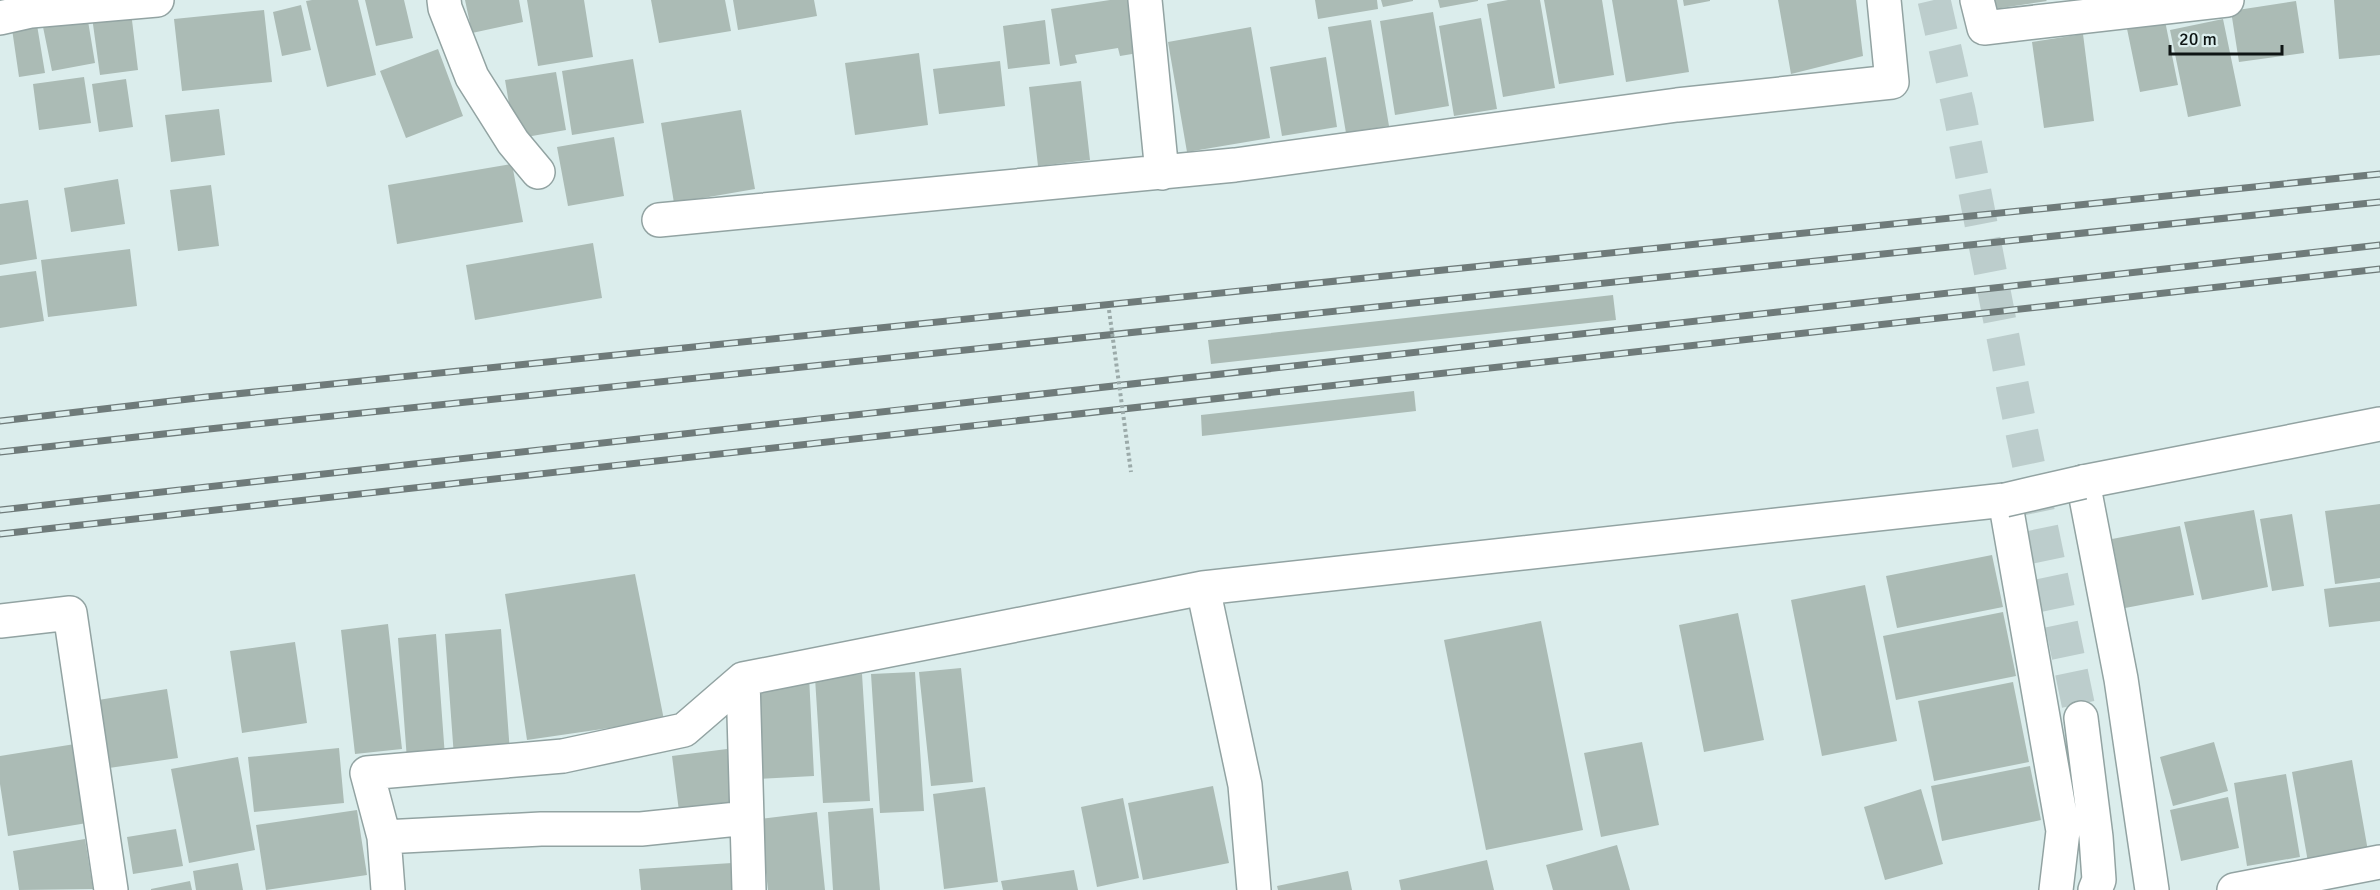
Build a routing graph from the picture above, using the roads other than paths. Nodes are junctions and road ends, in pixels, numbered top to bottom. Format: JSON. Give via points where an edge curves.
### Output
{"nodes":[{"id":1,"x":157,"y":0,"type":"edge"},
{"id":2,"x":444,"y":0,"type":"edge"},
{"id":3,"x":1145,"y":0,"type":"edge"},
{"id":4,"x":1884,"y":0,"type":"edge"},
{"id":5,"x":1977,"y":0,"type":"edge"},
{"id":6,"x":2227,"y":0,"type":"edge"},
{"id":7,"x":0,"y":18,"type":"edge"},
{"id":8,"x":538,"y":172,"type":"dead end"},
{"id":9,"x":1162,"y":173,"type":"junction"},
{"id":10,"x":659,"y":220,"type":"dead end"},
{"id":11,"x":2380,"y":424,"type":"edge"},
{"id":12,"x":2083,"y":482,"type":"junction"},
{"id":13,"x":2005,"y":500,"type":"junction"},
{"id":14,"x":1203,"y":588,"type":"junction"},
{"id":15,"x":0,"y":621,"type":"edge"},
{"id":16,"x":743,"y":679,"type":"junction"},
{"id":17,"x":2081,"y":718,"type":"tunnel mouth"},
{"id":18,"x":747,"y":818,"type":"junction"},
{"id":19,"x":384,"y":837,"type":"junction"},
{"id":20,"x":2380,"y":862,"type":"edge"},
{"id":21,"x":111,"y":890,"type":"edge"},
{"id":22,"x":388,"y":890,"type":"edge"},
{"id":23,"x":749,"y":890,"type":"edge"},
{"id":24,"x":1254,"y":890,"type":"edge"},
{"id":25,"x":2056,"y":890,"type":"edge"},
{"id":26,"x":2095,"y":890,"type":"edge"},
{"id":27,"x":2152,"y":890,"type":"edge"},
{"id":28,"x":2234,"y":890,"type":"edge"}],
"edges":[{"from":1,"to":7,"type":"street","via":[[31,11]]},
{"from":2,"to":8,"type":"street","via":[[472,77],[513,142]]},
{"from":3,"to":9,"type":"street"},
{"from":4,"to":9,"type":"street","via":[[1892,82],[1677,105]]},
{"from":5,"to":6,"type":"street","via":[[1984,28]]},
{"from":9,"to":10,"type":"street"},
{"from":11,"to":12,"type":"street"},
{"from":12,"to":13,"type":"street","bridge":true},
{"from":12,"to":27,"type":"street","via":[[2121,679]]},
{"from":13,"to":14,"type":"street"},
{"from":13,"to":25,"type":"street","via":[[2063,831]]},
{"from":14,"to":16,"type":"street"},
{"from":14,"to":24,"type":"street","via":[[1245,785]]},
{"from":15,"to":21,"type":"street","via":[[70,613]]},
{"from":16,"to":18,"type":"street"},
{"from":16,"to":19,"type":"street","via":[[684,730],[563,756],[367,773]]},
{"from":17,"to":26,"type":"street","via":[[2096,837]]},
{"from":18,"to":19,"type":"street","via":[[641,829],[541,829]]},
{"from":18,"to":23,"type":"street"},
{"from":19,"to":22,"type":"street"},
{"from":20,"to":28,"type":"street"}]}
